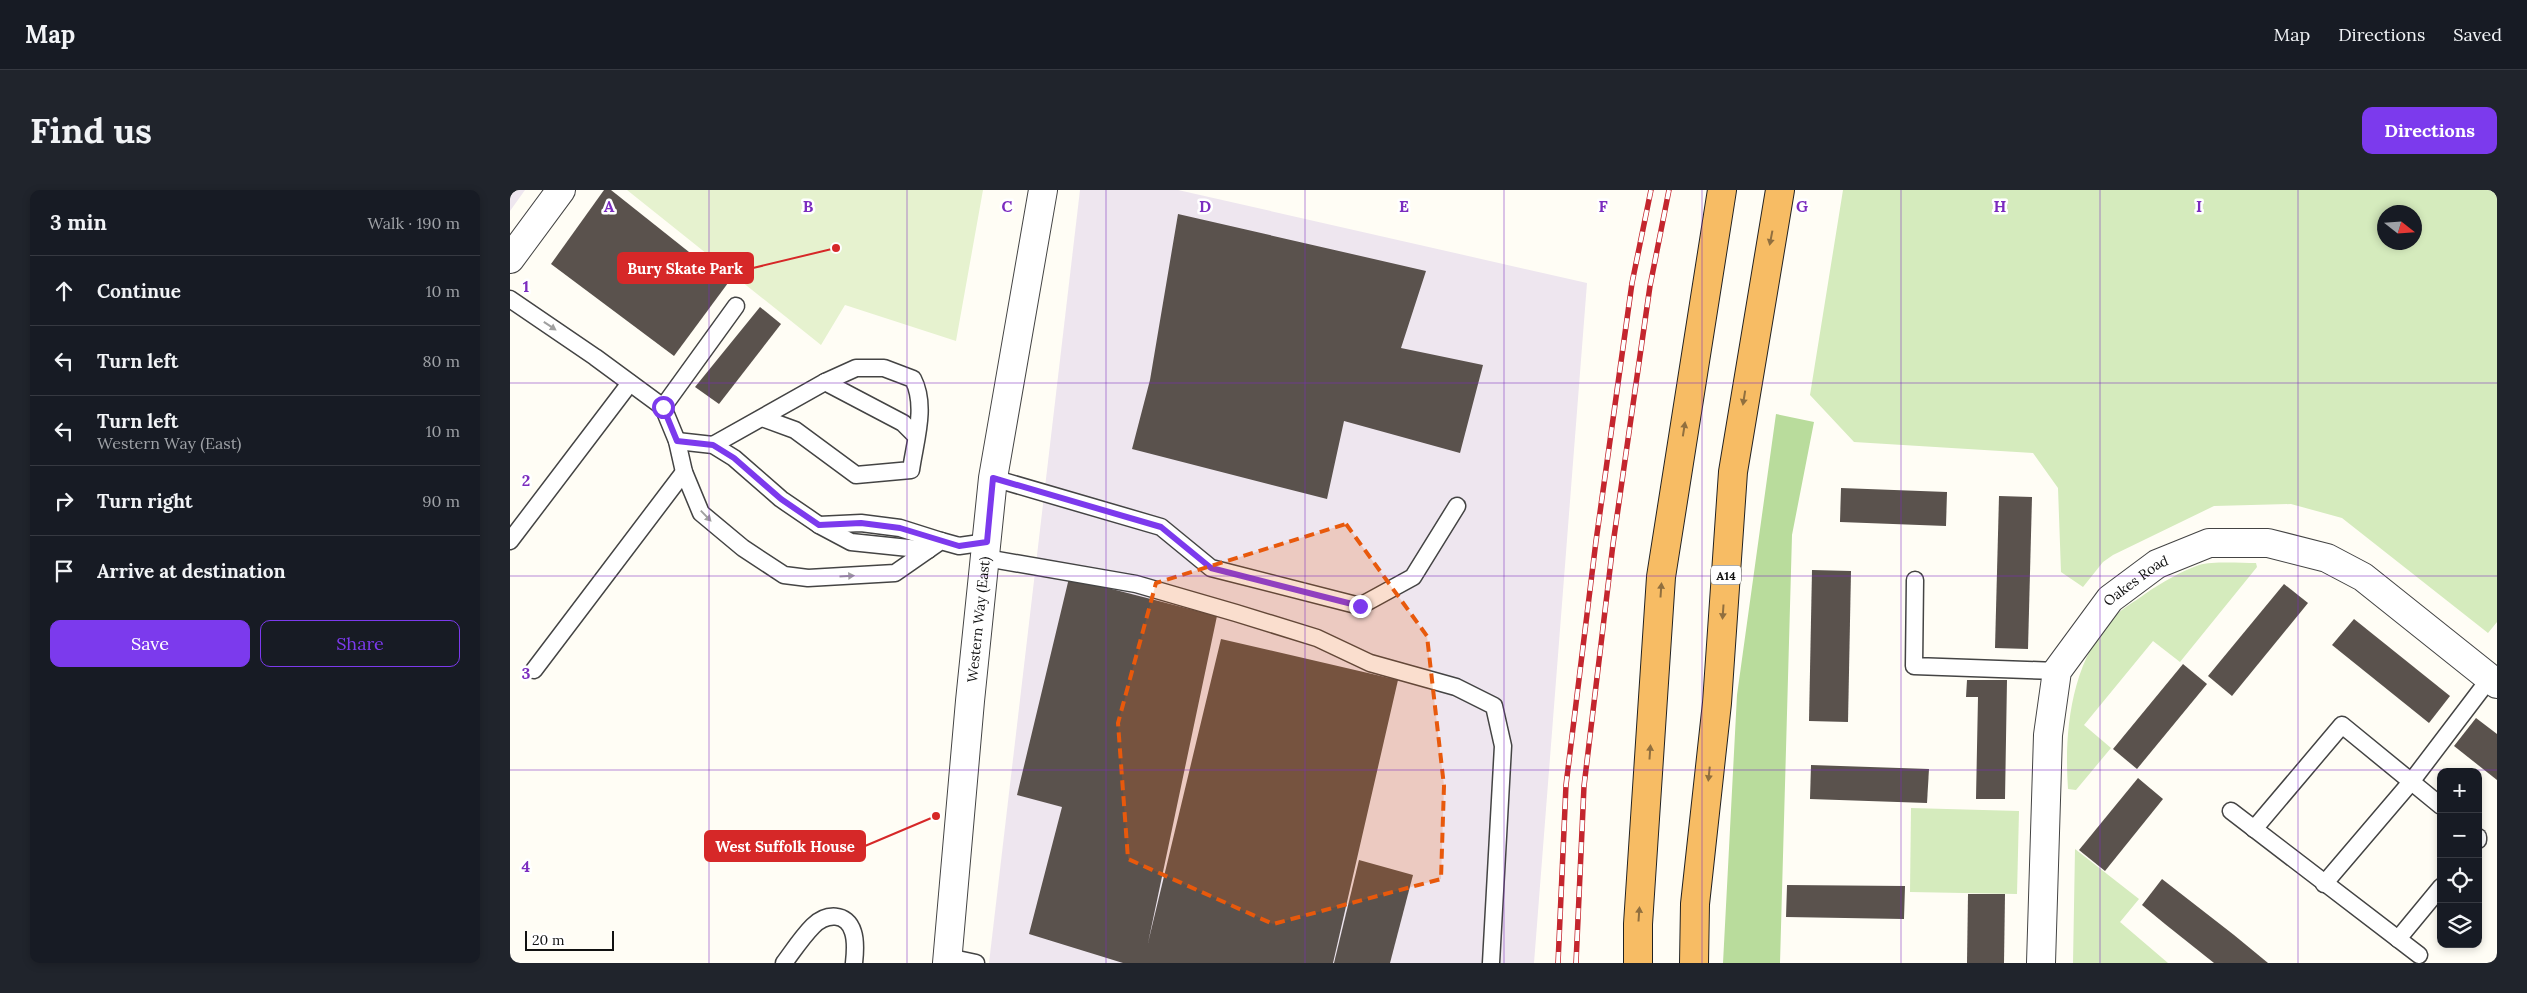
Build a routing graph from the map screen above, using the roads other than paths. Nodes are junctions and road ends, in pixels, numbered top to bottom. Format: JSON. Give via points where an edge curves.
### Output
{"nodes":[{"id":1,"x":561,"y":190,"type":"edge"},
{"id":2,"x":1043,"y":190,"type":"edge"},
{"id":3,"x":1722,"y":190,"type":"edge"},
{"id":4,"x":1780,"y":190,"type":"edge"},
{"id":5,"x":510,"y":259,"type":"edge"},
{"id":6,"x":510,"y":299,"type":"edge"},
{"id":7,"x":736,"y":306,"type":"dead end"},
{"id":8,"x":630,"y":382,"type":"junction"},
{"id":9,"x":824,"y":382,"type":"junction"},
{"id":10,"x":663,"y":407,"type":"junction"},
{"id":11,"x":762,"y":418,"type":"junction"},
{"id":12,"x":916,"y":436,"type":"junction"},
{"id":13,"x":677,"y":441,"type":"junction"},
{"id":14,"x":713,"y":445,"type":"junction"},
{"id":15,"x":684,"y":472,"type":"junction"},
{"id":16,"x":993,"y":478,"type":"junction"},
{"id":17,"x":1457,"y":506,"type":"dead end"},
{"id":18,"x":510,"y":541,"type":"edge"},
{"id":19,"x":935,"y":545,"type":"junction"},
{"id":20,"x":986,"y":550,"type":"junction"},
{"id":21,"x":1915,"y":580,"type":"dead end"},
{"id":22,"x":534,"y":670,"type":"dead end"},
{"id":23,"x":2057,"y":671,"type":"junction"},
{"id":24,"x":2493,"y":681,"type":"edge"},
{"id":25,"x":2411,"y":782,"type":"junction"},
{"id":26,"x":2437,"y":803,"type":"edge"},
{"id":27,"x":2231,"y":811,"type":"dead end"},
{"id":28,"x":2254,"y":829,"type":"junction"},
{"id":29,"x":2324,"y":884,"type":"junction"},
{"id":30,"x":2437,"y":892,"type":"edge"},
{"id":31,"x":2398,"y":939,"type":"junction"},
{"id":32,"x":2419,"y":955,"type":"dead end"},
{"id":33,"x":947,"y":960,"type":"edge"},
{"id":34,"x":784,"y":963,"type":"edge"},
{"id":35,"x":854,"y":963,"type":"edge"},
{"id":36,"x":976,"y":963,"type":"edge"},
{"id":37,"x":1492,"y":963,"type":"edge"},
{"id":38,"x":1638,"y":963,"type":"edge"},
{"id":39,"x":1694,"y":963,"type":"edge"},
{"id":40,"x":2042,"y":963,"type":"edge"}],
"edges":[{"from":1,"to":5,"type":"street"},
{"from":2,"to":16,"type":"street","name":"Western Way (East)"},
{"from":38,"to":3,"type":"highway","one_way":true,"via":[[1662,577]]},
{"from":4,"to":39,"type":"highway","number":"A14","one_way":true,"via":[[1733,472],[1717,703],[1695,904]]},
{"from":6,"to":8,"type":"lane","one_way":true},
{"from":7,"to":10,"type":"lane"},
{"from":8,"to":10,"type":"lane"},
{"from":8,"to":18,"type":"lane"},
{"from":9,"to":11,"type":"lane"},
{"from":9,"to":12,"type":"lane","via":[[903,423]]},
{"from":9,"to":12,"type":"lane","via":[[856,368],[884,368],[913,379],[920,392]]},
{"from":10,"to":13,"type":"lane"},
{"from":11,"to":12,"type":"lane","via":[[796,430],[856,474],[911,470]]},
{"from":11,"to":14,"type":"lane"},
{"from":13,"to":14,"type":"lane"},
{"from":13,"to":15,"type":"lane"},
{"from":14,"to":19,"type":"lane","via":[[819,525],[861,523],[900,528]]},
{"from":15,"to":19,"type":"lane","one_way":true,"via":[[701,513],[743,548],[784,575],[808,578],[896,573]]},
{"from":15,"to":22,"type":"lane"},
{"from":16,"to":17,"type":"lane","via":[[1161,527],[1211,568],[1360,606],[1413,577]]},
{"from":16,"to":20,"type":"street","name":"Western Way (East)"},
{"from":19,"to":20,"type":"lane"},
{"from":20,"to":33,"type":"street","name":"Western Way (East)"},
{"from":20,"to":37,"type":"lane","via":[[1136,584],[1317,638],[1370,663],[1456,687],[1494,706],[1503,746]]},
{"from":21,"to":23,"type":"lane","via":[[1914,666]]},
{"from":23,"to":24,"type":"street","name":"Oakes Road","via":[[2110,599],[2157,564],[2209,544],[2268,543],[2327,558],[2363,577]]},
{"from":23,"to":40,"type":"street","name":"Oakes Road","via":[[2048,735]]},
{"from":24,"to":25,"type":"lane"},
{"from":25,"to":26,"type":"lane"},
{"from":25,"to":28,"type":"lane","via":[[2342,725]]},
{"from":25,"to":29,"type":"lane"},
{"from":27,"to":28,"type":"lane"},
{"from":28,"to":29,"type":"lane"},
{"from":29,"to":31,"type":"lane"},
{"from":30,"to":31,"type":"lane"},
{"from":31,"to":32,"type":"lane"},
{"from":33,"to":36,"type":"lane"},
{"from":34,"to":35,"type":"lane","via":[[813,926],[824,917],[836,916],[846,920],[854,932]]}]}
